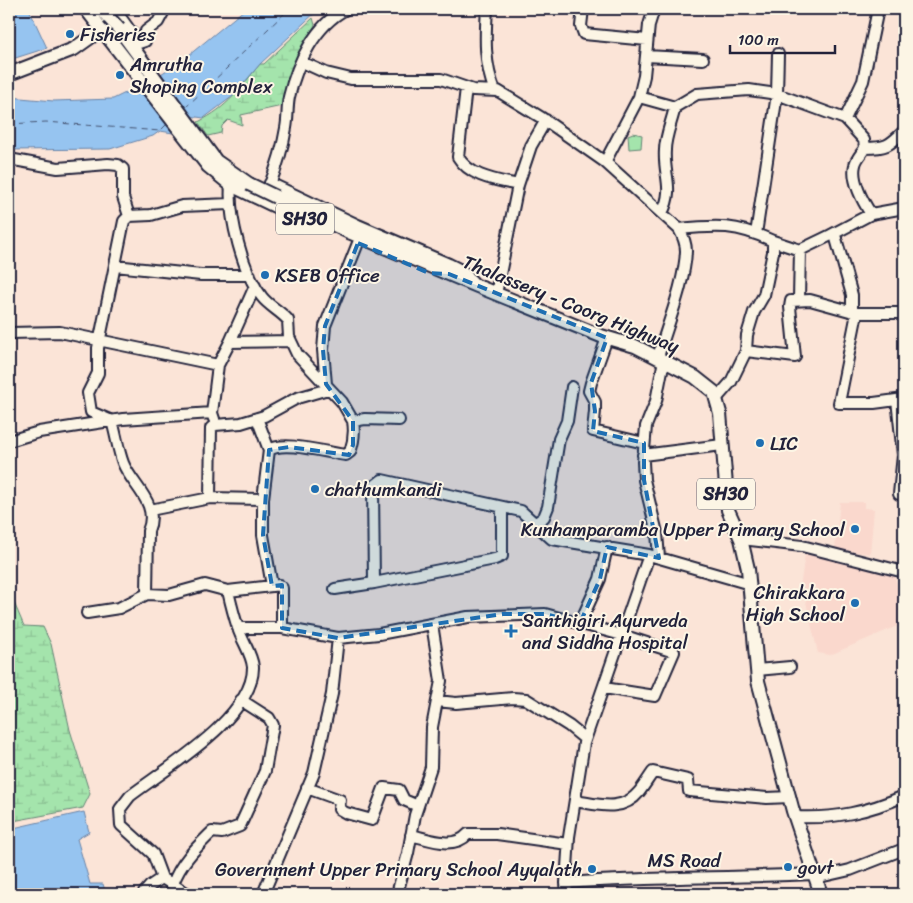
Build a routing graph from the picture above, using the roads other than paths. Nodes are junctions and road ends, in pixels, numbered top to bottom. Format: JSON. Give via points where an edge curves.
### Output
{"nodes":[{"id":1,"x":86,"y":9,"type":"edge"},
{"id":2,"x":165,"y":9,"type":"edge"},
{"id":3,"x":346,"y":9,"type":"edge"},
{"id":4,"x":487,"y":9,"type":"edge"},
{"id":5,"x":583,"y":9,"type":"edge"},
{"id":6,"x":654,"y":9,"type":"edge"},
{"id":7,"x":878,"y":9,"type":"edge"},
{"id":8,"x":104,"y":19,"type":"edge"},
{"id":9,"x":647,"y":40,"type":"junction"},
{"id":10,"x":778,"y":54,"type":"dead end"},
{"id":11,"x":646,"y":56,"type":"junction"},
{"id":12,"x":703,"y":59,"type":"dead end"},
{"id":13,"x":302,"y":62,"type":"junction"},
{"id":14,"x":9,"y":74,"type":"edge"},
{"id":15,"x":466,"y":88,"type":"junction"},
{"id":16,"x":495,"y":90,"type":"junction"},
{"id":17,"x":777,"y":94,"type":"junction"},
{"id":18,"x":639,"y":97,"type":"junction"},
{"id":19,"x":675,"y":108,"type":"junction"},
{"id":20,"x":845,"y":119,"type":"junction"},
{"id":21,"x":546,"y":120,"type":"junction"},
{"id":22,"x":904,"y":131,"type":"edge"},
{"id":23,"x":865,"y":148,"type":"junction"},
{"id":24,"x":9,"y":159,"type":"edge"},
{"id":25,"x":605,"y":162,"type":"junction"},
{"id":26,"x":270,"y":183,"type":"junction"},
{"id":27,"x":518,"y":185,"type":"junction"},
{"id":28,"x":231,"y":186,"type":"junction"},
{"id":29,"x":263,"y":202,"type":"junction"},
{"id":30,"x":230,"y":204,"type":"junction"},
{"id":31,"x":904,"y":208,"type":"edge"},
{"id":32,"x":662,"y":213,"type":"junction"},
{"id":33,"x":871,"y":214,"type":"junction"},
{"id":34,"x":129,"y":216,"type":"junction"},
{"id":35,"x":679,"y":230,"type":"junction"},
{"id":36,"x":756,"y":234,"type":"junction"},
{"id":37,"x":831,"y":235,"type":"junction"},
{"id":38,"x":358,"y":242,"type":"junction"},
{"id":39,"x":773,"y":242,"type":"junction"},
{"id":40,"x":800,"y":250,"type":"junction"},
{"id":41,"x":115,"y":266,"type":"junction"},
{"id":42,"x":450,"y":274,"type":"junction"},
{"id":43,"x":250,"y":275,"type":"junction"},
{"id":44,"x":255,"y":286,"type":"junction"},
{"id":45,"x":477,"y":286,"type":"junction"},
{"id":46,"x":496,"y":294,"type":"junction"},
{"id":47,"x":799,"y":299,"type":"junction"},
{"id":48,"x":855,"y":312,"type":"junction"},
{"id":49,"x":904,"y":312,"type":"edge"},
{"id":50,"x":9,"y":334,"type":"edge"},
{"id":51,"x":607,"y":338,"type":"junction"},
{"id":52,"x":99,"y":341,"type":"junction"},
{"id":53,"x":291,"y":341,"type":"junction"},
{"id":54,"x":230,"y":342,"type":"junction"},
{"id":55,"x":746,"y":351,"type":"junction"},
{"id":56,"x":661,"y":359,"type":"junction"},
{"id":57,"x":218,"y":365,"type":"junction"},
{"id":58,"x":327,"y":386,"type":"junction"},
{"id":59,"x":572,"y":387,"type":"dead end"},
{"id":60,"x":717,"y":398,"type":"junction"},
{"id":61,"x":900,"y":399,"type":"edge"},
{"id":62,"x":212,"y":413,"type":"junction"},
{"id":63,"x":257,"y":418,"type":"junction"},
{"id":64,"x":399,"y":420,"type":"dead end"},
{"id":65,"x":112,"y":421,"type":"junction"},
{"id":66,"x":353,"y":421,"type":"junction"},
{"id":67,"x":216,"y":425,"type":"junction"},
{"id":68,"x":9,"y":441,"type":"edge"},
{"id":69,"x":644,"y":443,"type":"junction"},
{"id":70,"x":722,"y":445,"type":"junction"},
{"id":71,"x":268,"y":450,"type":"junction"},
{"id":72,"x":643,"y":455,"type":"junction"},
{"id":73,"x":904,"y":494,"type":"edge"},
{"id":74,"x":210,"y":498,"type":"junction"},
{"id":75,"x":263,"y":499,"type":"junction"},
{"id":76,"x":502,"y":507,"type":"junction"},
{"id":77,"x":150,"y":510,"type":"junction"},
{"id":78,"x":536,"y":523,"type":"junction"},
{"id":79,"x":741,"y":539,"type":"junction"},
{"id":80,"x":607,"y":547,"type":"junction"},
{"id":81,"x":654,"y":556,"type":"junction"},
{"id":82,"x":904,"y":572,"type":"edge"},
{"id":83,"x":374,"y":583,"type":"junction"},
{"id":84,"x":750,"y":584,"type":"junction"},
{"id":85,"x":272,"y":586,"type":"junction"},
{"id":86,"x":335,"y":589,"type":"dead end"},
{"id":87,"x":228,"y":591,"type":"junction"},
{"id":88,"x":147,"y":594,"type":"junction"},
{"id":89,"x":87,"y":613,"type":"dead end"},
{"id":90,"x":580,"y":623,"type":"junction"},
{"id":91,"x":432,"y":624,"type":"junction"},
{"id":92,"x":238,"y":628,"type":"junction"},
{"id":93,"x":282,"y":628,"type":"junction"},
{"id":94,"x":622,"y":635,"type":"junction"},
{"id":95,"x":338,"y":638,"type":"junction"},
{"id":96,"x":790,"y":667,"type":"dead end"},
{"id":97,"x":757,"y":670,"type":"junction"},
{"id":98,"x":604,"y":688,"type":"junction"},
{"id":99,"x":241,"y":700,"type":"junction"},
{"id":100,"x":437,"y":701,"type":"junction"},
{"id":101,"x":585,"y":739,"type":"junction"},
{"id":102,"x":307,"y":788,"type":"junction"},
{"id":103,"x":904,"y":796,"type":"edge"},
{"id":104,"x":790,"y":797,"type":"junction"},
{"id":105,"x":575,"y":801,"type":"junction"},
{"id":106,"x":418,"y":806,"type":"junction"},
{"id":107,"x":795,"y":817,"type":"junction"},
{"id":108,"x":411,"y":836,"type":"junction"},
{"id":109,"x":568,"y":844,"type":"junction"},
{"id":110,"x":904,"y":849,"type":"edge"},
{"id":111,"x":814,"y":876,"type":"junction"},
{"id":112,"x":162,"y":878,"type":"junction"},
{"id":113,"x":566,"y":883,"type":"junction"},
{"id":114,"x":173,"y":884,"type":"junction"},
{"id":115,"x":143,"y":894,"type":"edge"},
{"id":116,"x":188,"y":894,"type":"edge"},
{"id":117,"x":263,"y":894,"type":"edge"},
{"id":118,"x":397,"y":894,"type":"edge"},
{"id":119,"x":567,"y":894,"type":"edge"},
{"id":120,"x":820,"y":894,"type":"edge"}],
"edges":[{"from":1,"to":8,"type":"main road","number":"SH30"},
{"from":2,"to":8,"type":"street","via":[[158,22],[146,31],[145,41],[139,43],[118,14]]},
{"from":3,"to":13,"type":"street","via":[[319,29]]},
{"from":4,"to":16,"type":"street","via":[[484,36]]},
{"from":5,"to":9,"type":"street","via":[[581,26],[584,34]]},
{"from":6,"to":9,"type":"street"},
{"from":7,"to":20,"type":"street","via":[[863,81]]},
{"from":8,"to":14,"type":"main road","via":[[74,49]]},
{"from":8,"to":28,"type":"main road","number":"SH30","via":[[141,81],[208,166]]},
{"from":8,"to":42,"type":"main road","name":"Thalassery - Coorg Highway","number":"SH30","bridge":true,"via":[[119,29],[216,161],[249,184]]},
{"from":9,"to":11,"type":"street"},
{"from":10,"to":17,"type":"street"},
{"from":11,"to":12,"type":"street"},
{"from":11,"to":18,"type":"street"},
{"from":13,"to":15,"type":"street","via":[[344,78],[442,79]]},
{"from":13,"to":26,"type":"street","via":[[289,97],[286,128]]},
{"from":15,"to":16,"type":"street"},
{"from":15,"to":27,"type":"street","via":[[458,157],[462,165],[473,172]]},
{"from":16,"to":21,"type":"street"},
{"from":17,"to":19,"type":"street","via":[[749,90],[697,94]]},
{"from":17,"to":20,"type":"street"},
{"from":17,"to":36,"type":"street"},
{"from":18,"to":19,"type":"street"},
{"from":18,"to":25,"type":"street"},
{"from":19,"to":32,"type":"street","via":[[665,145],[669,198]]},
{"from":20,"to":23,"type":"street","via":[[864,140]]},
{"from":21,"to":25,"type":"street"},
{"from":21,"to":27,"type":"street","via":[[531,146]]},
{"from":22,"to":23,"type":"street","via":[[884,147]]},
{"from":23,"to":33,"type":"street","via":[[855,164],[855,173],[863,203]]},
{"from":24,"to":34,"type":"street","via":[[58,168],[118,166],[123,169],[123,197]]},
{"from":25,"to":32,"type":"street"},
{"from":26,"to":29,"type":"street"},
{"from":26,"to":45,"type":"street","via":[[449,264],[461,270]]},
{"from":27,"to":46,"type":"street"},
{"from":28,"to":29,"type":"main road","number":"SH30"},
{"from":28,"to":30,"type":"street"},
{"from":29,"to":38,"type":"main road","number":"SH30"},
{"from":30,"to":34,"type":"street","via":[[182,206],[152,215]]},
{"from":30,"to":43,"type":"street"},
{"from":31,"to":33,"type":"street"},
{"from":32,"to":35,"type":"street"},
{"from":33,"to":37,"type":"street"},
{"from":34,"to":41,"type":"street","via":[[124,221]]},
{"from":35,"to":36,"type":"street","via":[[720,225]]},
{"from":35,"to":56,"type":"street","via":[[686,251]]},
{"from":36,"to":39,"type":"street"},
{"from":37,"to":40,"type":"street"},
{"from":37,"to":48,"type":"street","via":[[835,235]]},
{"from":38,"to":42,"type":"main road","number":"SH30","via":[[429,272]]},
{"from":38,"to":58,"type":"street","via":[[325,326],[323,350]]},
{"from":39,"to":40,"type":"street"},
{"from":39,"to":55,"type":"street","via":[[764,295],[754,312]]},
{"from":40,"to":47,"type":"street"},
{"from":41,"to":43,"type":"street","via":[[202,276]]},
{"from":41,"to":52,"type":"street"},
{"from":42,"to":45,"type":"main road","name":"Thalassery - Coorg Highway","number":"SH30"},
{"from":43,"to":44,"type":"street"},
{"from":44,"to":53,"type":"street","via":[[268,304],[288,320]]},
{"from":44,"to":54,"type":"street"},
{"from":45,"to":46,"type":"main road","name":"Thalassery - Coorg Highway","number":"SH30"},
{"from":46,"to":51,"type":"main road","name":"Thalassery - Coorg Highway","number":"SH30"},
{"from":47,"to":48,"type":"street"},
{"from":47,"to":55,"type":"street","via":[[791,301],[790,307],[796,357]]},
{"from":48,"to":49,"type":"street"},
{"from":48,"to":61,"type":"street","via":[[839,403]]},
{"from":50,"to":52,"type":"street","via":[[60,332]]},
{"from":51,"to":56,"type":"main road","name":"Thalassery - Coorg Highway","number":"SH30","via":[[635,346]]},
{"from":51,"to":69,"type":"street","via":[[590,383],[595,411],[592,432]]},
{"from":52,"to":57,"type":"street"},
{"from":52,"to":65,"type":"street","via":[[98,373],[88,399],[91,412]]},
{"from":53,"to":54,"type":"street"},
{"from":53,"to":58,"type":"street","via":[[296,354]]},
{"from":54,"to":57,"type":"street"},
{"from":55,"to":60,"type":"street","via":[[731,382]]},
{"from":56,"to":60,"type":"main road","name":"Thalassery - Coorg Highway","number":"SH30","via":[[704,383]]},
{"from":56,"to":69,"type":"street","via":[[656,401],[646,426]]},
{"from":57,"to":62,"type":"street"},
{"from":58,"to":63,"type":"street"},
{"from":58,"to":66,"type":"street"},
{"from":59,"to":78,"type":"street","via":[[567,421],[559,439],[548,507]]},
{"from":60,"to":70,"type":"main road","number":"SH30"},
{"from":61,"to":73,"type":"street","via":[[903,455],[899,494]]},
{"from":62,"to":65,"type":"street"},
{"from":62,"to":67,"type":"street"},
{"from":63,"to":67,"type":"street"},
{"from":63,"to":71,"type":"street"},
{"from":64,"to":66,"type":"street"},
{"from":65,"to":68,"type":"street","via":[[39,432]]},
{"from":65,"to":77,"type":"street","via":[[123,463]]},
{"from":66,"to":71,"type":"street","via":[[353,445],[346,454],[278,446]]},
{"from":67,"to":74,"type":"street","via":[[211,428]]},
{"from":69,"to":72,"type":"street"},
{"from":70,"to":72,"type":"street"},
{"from":70,"to":79,"type":"main road","number":"SH30","via":[[728,510]]},
{"from":71,"to":75,"type":"street"},
{"from":72,"to":81,"type":"street","via":[[644,480],[657,533]]},
{"from":74,"to":75,"type":"street"},
{"from":74,"to":77,"type":"street"},
{"from":75,"to":85,"type":"street","via":[[264,535]]},
{"from":76,"to":78,"type":"street","via":[[521,511]]},
{"from":76,"to":83,"type":"street","via":[[502,556]]},
{"from":76,"to":83,"type":"street","via":[[382,480],[373,488]]},
{"from":77,"to":88,"type":"street"},
{"from":78,"to":80,"type":"street","via":[[552,539]]},
{"from":79,"to":82,"type":"street","via":[[802,546]]},
{"from":79,"to":84,"type":"main road","number":"SH30"},
{"from":80,"to":81,"type":"street"},
{"from":80,"to":90,"type":"street","via":[[600,579]]},
{"from":81,"to":84,"type":"street"},
{"from":81,"to":94,"type":"street"},
{"from":83,"to":86,"type":"street"},
{"from":84,"to":97,"type":"main road","number":"SH30"},
{"from":85,"to":87,"type":"street"},
{"from":85,"to":93,"type":"street","via":[[282,588]]},
{"from":87,"to":88,"type":"street","via":[[205,585],[169,595]]},
{"from":87,"to":92,"type":"street"},
{"from":88,"to":89,"type":"street","via":[[118,608]]},
{"from":90,"to":91,"type":"street","via":[[545,614],[503,614]]},
{"from":90,"to":94,"type":"street"},
{"from":91,"to":95,"type":"street"},
{"from":91,"to":100,"type":"street","via":[[441,681]]},
{"from":92,"to":93,"type":"street"},
{"from":92,"to":99,"type":"street","via":[[253,666]]},
{"from":93,"to":95,"type":"street"},
{"from":94,"to":98,"type":"street"},
{"from":94,"to":98,"type":"street","via":[[674,652],[655,696]]},
{"from":95,"to":102,"type":"street","via":[[324,738]]},
{"from":96,"to":97,"type":"street"},
{"from":97,"to":104,"type":"main road","number":"SH30"},
{"from":98,"to":101,"type":"street"},
{"from":99,"to":112,"type":"street","via":[[210,737],[130,796],[120,809],[121,825],[153,854]]},
{"from":99,"to":114,"type":"street","via":[[269,718],[273,725],[265,770],[240,826],[222,833],[212,832],[187,859]]},
{"from":100,"to":101,"type":"street","via":[[526,700]]},
{"from":100,"to":106,"type":"street","via":[[432,727],[431,767]]},
{"from":101,"to":105,"type":"street"},
{"from":102,"to":106,"type":"street","via":[[340,800],[339,808],[366,820],[372,820],[384,788],[399,790],[404,800]]},
{"from":102,"to":117,"type":"street"},
{"from":103,"to":107,"type":"street","via":[[854,814]]},
{"from":104,"to":105,"type":"street","via":[[688,791],[688,780],[653,772],[639,792],[615,807]]},
{"from":104,"to":107,"type":"main road","number":"SH30"},
{"from":105,"to":109,"type":"street"},
{"from":106,"to":108,"type":"street"},
{"from":107,"to":111,"type":"main road","number":"SH30"},
{"from":108,"to":109,"type":"street","via":[[451,843],[468,834],[497,834]]},
{"from":108,"to":118,"type":"street"},
{"from":109,"to":113,"type":"street"},
{"from":110,"to":111,"type":"street","name":"MS Road","via":[[850,870]]},
{"from":111,"to":113,"type":"street","name":"MS Road","via":[[640,877]]},
{"from":111,"to":120,"type":"main road","number":"SH30"},
{"from":112,"to":114,"type":"street"},
{"from":112,"to":115,"type":"street"},
{"from":113,"to":119,"type":"street"},
{"from":114,"to":116,"type":"street"}]}
